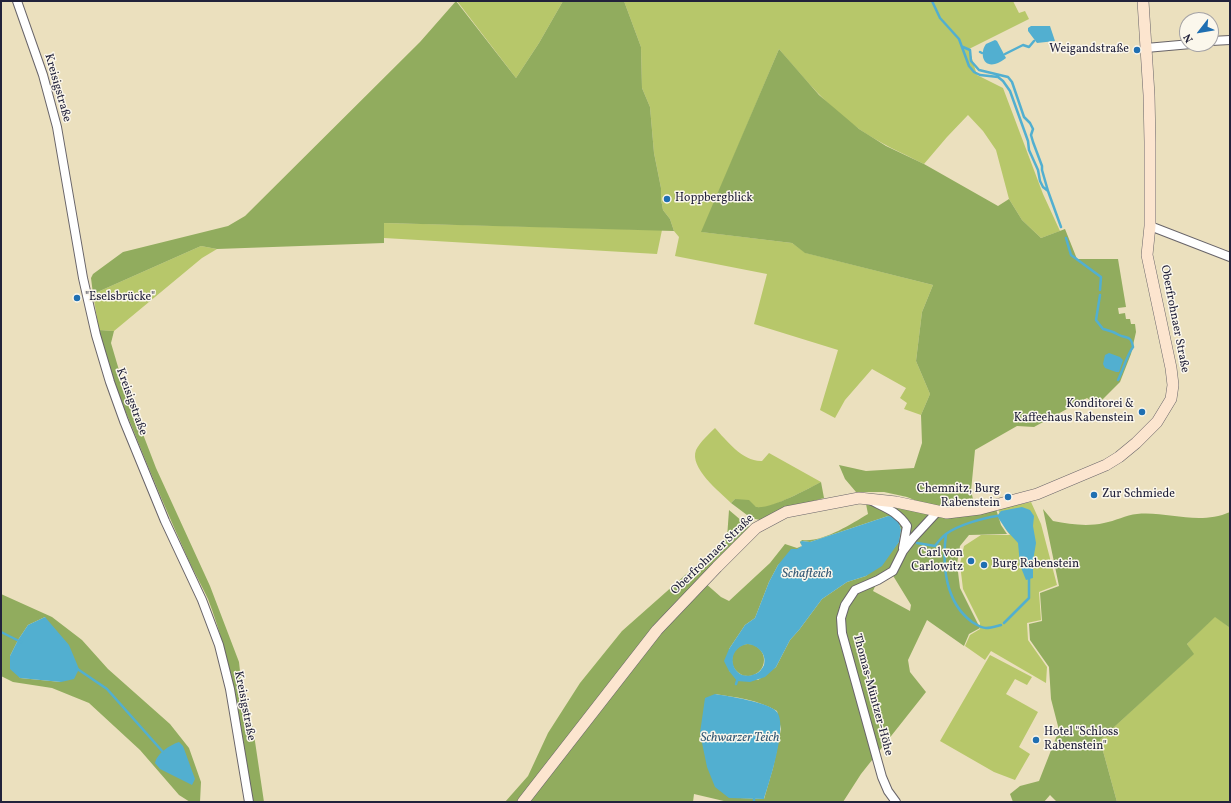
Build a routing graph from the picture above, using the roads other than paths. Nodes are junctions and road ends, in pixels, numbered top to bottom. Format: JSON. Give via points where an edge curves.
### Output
{"nodes":[{"id":1,"x":17,"y":1,"type":"edge"},
{"id":2,"x":1143,"y":1,"type":"edge"},
{"id":3,"x":1230,"y":40,"type":"edge"},
{"id":4,"x":1219,"y":41,"type":"edge"},
{"id":5,"x":1179,"y":45,"type":"edge"},
{"id":6,"x":1146,"y":48,"type":"junction"},
{"id":7,"x":1150,"y":226,"type":"junction"},
{"id":8,"x":1230,"y":257,"type":"edge"},
{"id":9,"x":867,"y":499,"type":"junction"},
{"id":10,"x":937,"y":512,"type":"junction"},
{"id":11,"x":903,"y":551,"type":"junction"},
{"id":12,"x":249,"y":802,"type":"edge"},
{"id":13,"x":523,"y":802,"type":"edge"},
{"id":14,"x":896,"y":802,"type":"edge"}],
"edges":[{"from":1,"to":12,"type":"street","name":"Kreisigstraße","via":[[43,75],[57,127],[83,278],[96,335],[124,421],[219,645],[230,689]]},
{"from":2,"to":6,"type":"main road","name":"Oberfrohnaer Straße"},
{"from":3,"to":4,"type":"street"},
{"from":5,"to":6,"type":"street"},
{"from":6,"to":7,"type":"main road","name":"Oberfrohnaer Straße"},
{"from":7,"to":8,"type":"street"},
{"from":7,"to":10,"type":"main road","name":"Oberfrohnaer Straße","via":[[1147,255],[1173,385],[1171,399],[1157,422],[1136,443],[1106,465],[1037,494],[980,509]]},
{"from":9,"to":10,"type":"main road","name":"Oberfrohnaer Straße","via":[[896,502]]},
{"from":9,"to":11,"type":"street","via":[[902,518],[907,526]]},
{"from":9,"to":13,"type":"main road","name":"Oberfrohnaer Straße","via":[[859,498],[786,512],[756,528],[657,630]]},
{"from":10,"to":11,"type":"street","name":"Thomas-Müntzer-Höhe"},
{"from":11,"to":14,"type":"street","name":"Thomas-Müntzer-Höhe","via":[[893,571],[856,590],[845,605],[841,618],[842,633],[882,777],[888,792]]}]}
